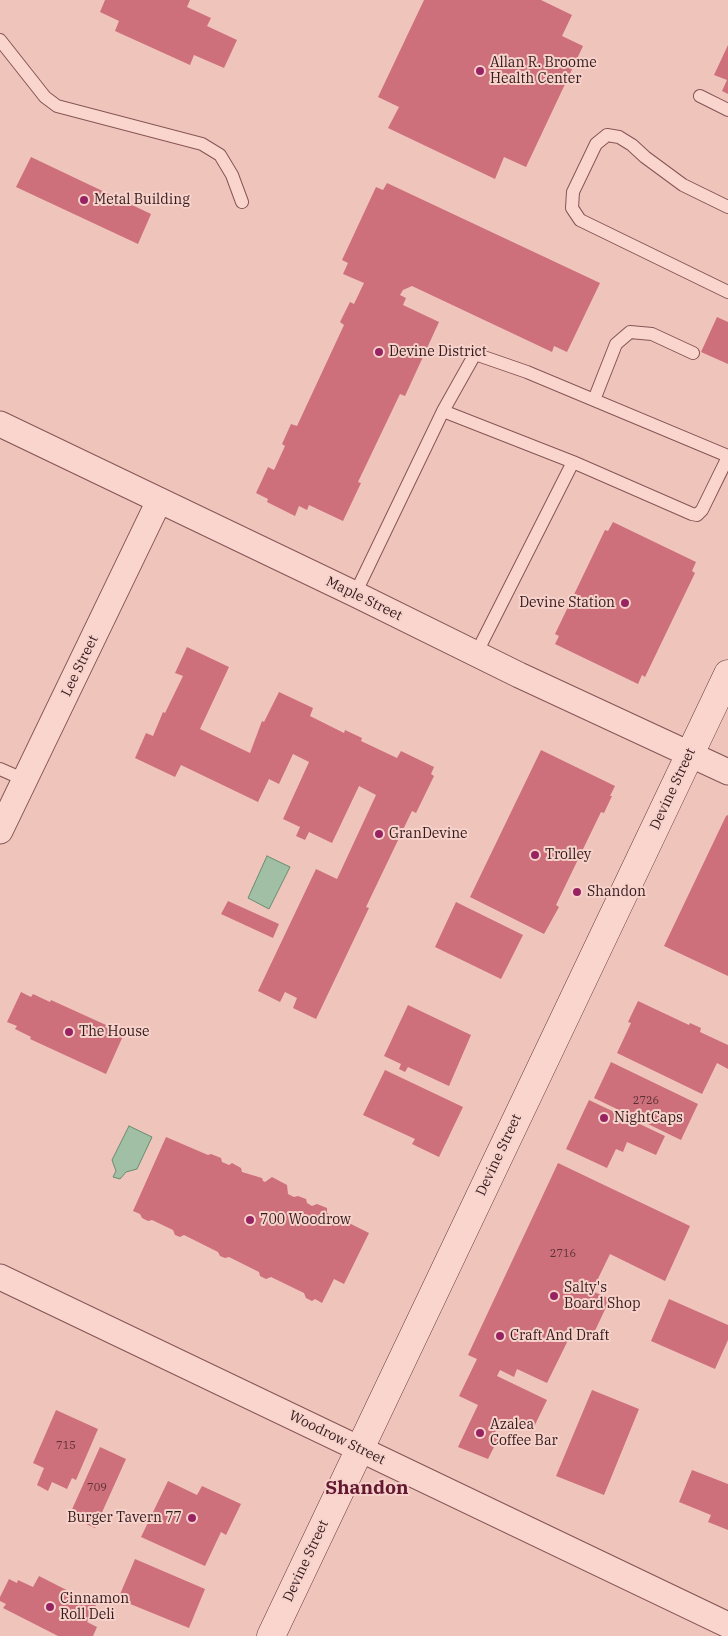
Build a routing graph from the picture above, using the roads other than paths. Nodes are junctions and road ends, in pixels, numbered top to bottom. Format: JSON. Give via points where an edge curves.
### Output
{"nodes":[{"id":1,"x":0,"y":40,"type":"edge"},
{"id":2,"x":700,"y":96,"type":"dead end"},
{"id":3,"x":728,"y":110,"type":"edge"},
{"id":4,"x":242,"y":202,"type":"dead end"},
{"id":5,"x":728,"y":207,"type":"edge"},
{"id":6,"x":728,"y":292,"type":"edge"},
{"id":7,"x":693,"y":353,"type":"dead end"},
{"id":8,"x":594,"y":400,"type":"junction"},
{"id":9,"x":443,"y":411,"type":"junction"},
{"id":10,"x":0,"y":424,"type":"edge"},
{"id":11,"x":728,"y":456,"type":"edge"},
{"id":12,"x":573,"y":462,"type":"junction"},
{"id":13,"x":160,"y":501,"type":"junction"},
{"id":14,"x":354,"y":594,"type":"junction"},
{"id":15,"x":476,"y":654,"type":"junction"},
{"id":16,"x":728,"y":674,"type":"edge"},
{"id":17,"x":690,"y":754,"type":"junction"},
{"id":18,"x":0,"y":769,"type":"edge"},
{"id":19,"x":728,"y":772,"type":"edge"},
{"id":20,"x":25,"y":780,"type":"junction"},
{"id":21,"x":0,"y":831,"type":"edge"},
{"id":22,"x":0,"y":1277,"type":"edge"},
{"id":23,"x":360,"y":1449,"type":"junction"},
{"id":24,"x":728,"y":1624,"type":"edge"},
{"id":25,"x":271,"y":1636,"type":"edge"}],
"edges":[{"from":1,"to":4,"type":"lane","via":[[45,97],[57,106],[202,144],[220,155]]},
{"from":2,"to":3,"type":"lane"},
{"from":5,"to":6,"type":"lane","via":[[683,185],[619,136],[607,135],[596,144],[573,192],[572,208],[580,220]]},
{"from":7,"to":8,"type":"lane","via":[[652,334],[630,332],[616,344]]},
{"from":8,"to":9,"type":"lane","via":[[475,354]]},
{"from":8,"to":11,"type":"lane"},
{"from":9,"to":12,"type":"lane"},
{"from":9,"to":14,"type":"lane"},
{"from":10,"to":13,"type":"street","name":"Maple Street"},
{"from":11,"to":12,"type":"lane","via":[[697,515]]},
{"from":12,"to":15,"type":"lane"},
{"from":13,"to":14,"type":"street","name":"Maple Street"},
{"from":13,"to":20,"type":"street","name":"Lee Street"},
{"from":14,"to":15,"type":"street","name":"Maple Street"},
{"from":15,"to":17,"type":"street","name":"Maple Street"},
{"from":16,"to":17,"type":"main road","name":"Devine Street"},
{"from":17,"to":19,"type":"street","name":"Maple Street"},
{"from":17,"to":23,"type":"main road","name":"Devine Street"},
{"from":18,"to":20,"type":"lane"},
{"from":20,"to":21,"type":"street","name":"Lee Street"},
{"from":22,"to":23,"type":"street","name":"Woodrow Street"},
{"from":23,"to":24,"type":"street","name":"Woodrow Street"},
{"from":23,"to":25,"type":"main road","name":"Devine Street"}]}
